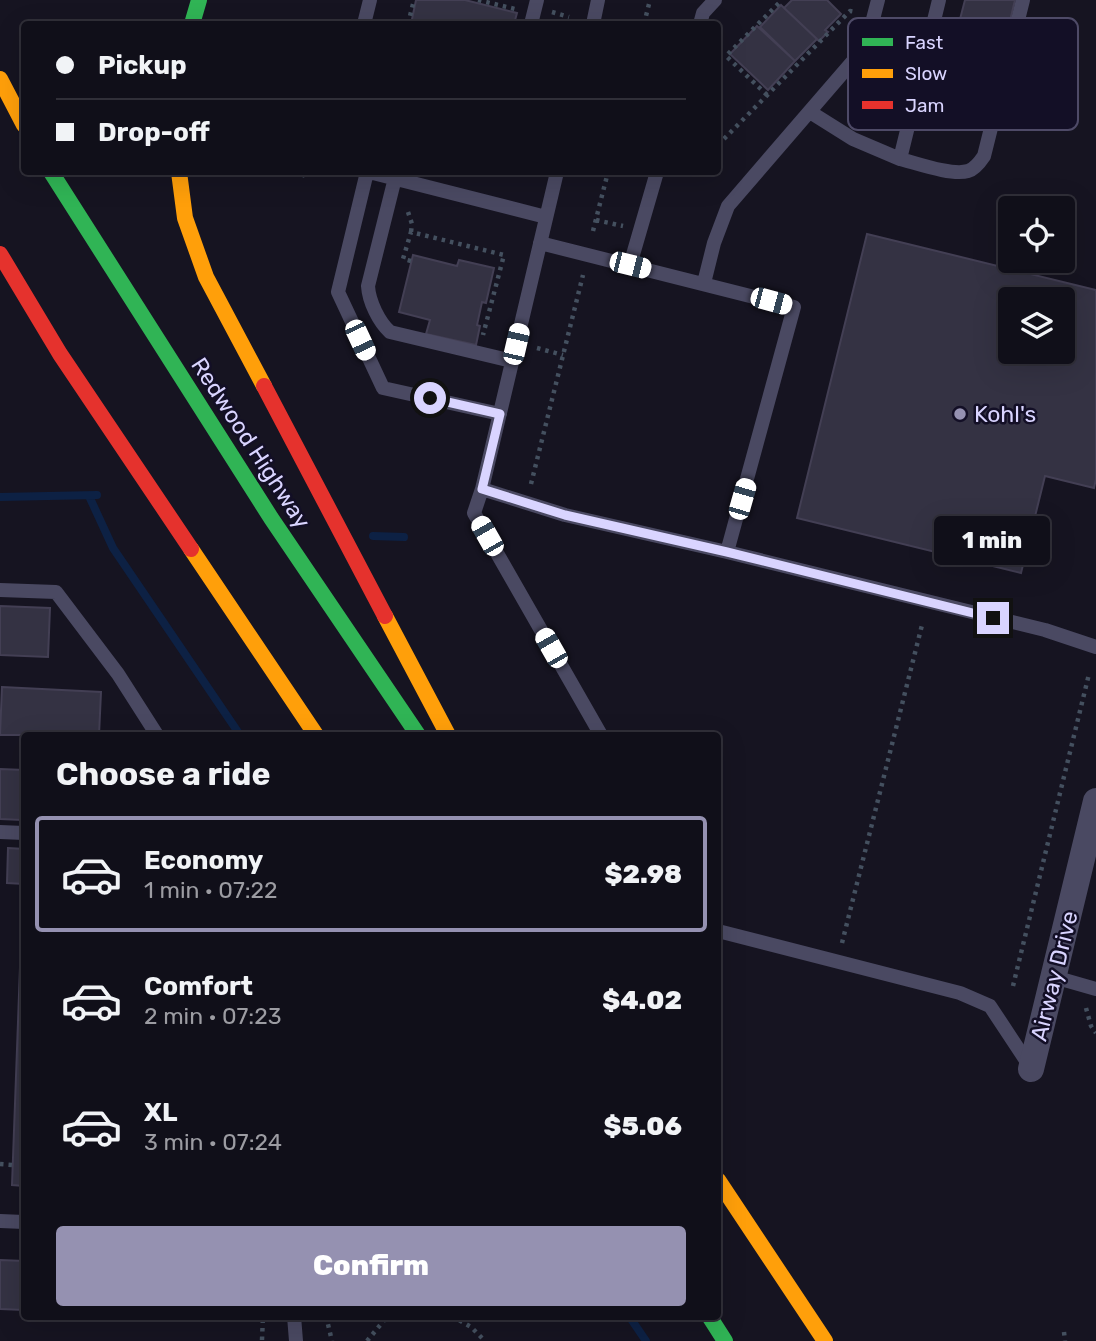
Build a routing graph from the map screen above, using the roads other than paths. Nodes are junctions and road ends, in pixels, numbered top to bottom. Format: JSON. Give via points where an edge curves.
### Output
{"nodes":[{"id":1,"x":199,"y":0,"type":"edge"},
{"id":2,"x":370,"y":0,"type":"edge"},
{"id":3,"x":537,"y":0,"type":"edge"},
{"id":4,"x":598,"y":0,"type":"edge"},
{"id":5,"x":715,"y":0,"type":"edge"},
{"id":6,"x":878,"y":0,"type":"edge"},
{"id":7,"x":939,"y":0,"type":"edge"},
{"id":8,"x":1023,"y":0,"type":"edge"},
{"id":9,"x":873,"y":18,"type":"edge"},
{"id":10,"x":935,"y":18,"type":"edge"},
{"id":11,"x":1018,"y":18,"type":"edge"},
{"id":12,"x":193,"y":21,"type":"edge"},
{"id":13,"x":365,"y":21,"type":"edge"},
{"id":14,"x":532,"y":21,"type":"edge"},
{"id":15,"x":594,"y":21,"type":"edge"},
{"id":16,"x":700,"y":21,"type":"edge"},
{"id":17,"x":848,"y":67,"type":"edge"},
{"id":18,"x":0,"y":79,"type":"edge"},
{"id":19,"x":810,"y":112,"type":"junction"},
{"id":20,"x":21,"y":119,"type":"edge"},
{"id":21,"x":907,"y":130,"type":"edge"},
{"id":22,"x":990,"y":130,"type":"edge"},
{"id":23,"x":900,"y":159,"type":"junction"},
{"id":24,"x":53,"y":175,"type":"edge"},
{"id":25,"x":179,"y":175,"type":"edge"},
{"id":26,"x":367,"y":175,"type":"edge"},
{"id":27,"x":382,"y":175,"type":"edge"},
{"id":28,"x":556,"y":175,"type":"edge"},
{"id":29,"x":656,"y":175,"type":"edge"},
{"id":30,"x":395,"y":178,"type":"junction"},
{"id":31,"x":546,"y":216,"type":"junction"},
{"id":32,"x":540,"y":243,"type":"junction"},
{"id":33,"x":0,"y":254,"type":"edge"},
{"id":34,"x":630,"y":265,"type":"junction"},
{"id":35,"x":704,"y":284,"type":"junction"},
{"id":36,"x":512,"y":361,"type":"junction"},
{"id":37,"x":500,"y":414,"type":"junction"},
{"id":38,"x":482,"y":489,"type":"junction"},
{"id":39,"x":727,"y":552,"type":"junction"},
{"id":40,"x":0,"y":590,"type":"edge"},
{"id":41,"x":1096,"y":647,"type":"edge"},
{"id":42,"x":155,"y":732,"type":"edge"},
{"id":43,"x":314,"y":732,"type":"edge"},
{"id":44,"x":416,"y":732,"type":"edge"},
{"id":45,"x":446,"y":732,"type":"edge"},
{"id":46,"x":599,"y":732,"type":"edge"},
{"id":47,"x":1096,"y":801,"type":"edge"},
{"id":48,"x":0,"y":832,"type":"edge"},
{"id":49,"x":21,"y":833,"type":"edge"},
{"id":50,"x":721,"y":932,"type":"edge"},
{"id":51,"x":1054,"y":977,"type":"junction"},
{"id":52,"x":1096,"y":989,"type":"edge"},
{"id":53,"x":1031,"y":1069,"type":"joint"},
{"id":54,"x":721,"y":1185,"type":"edge"},
{"id":55,"x":0,"y":1221,"type":"edge"},
{"id":56,"x":21,"y":1222,"type":"edge"},
{"id":57,"x":294,"y":1320,"type":"edge"},
{"id":58,"x":712,"y":1320,"type":"edge"},
{"id":59,"x":296,"y":1341,"type":"edge"},
{"id":60,"x":726,"y":1341,"type":"edge"},
{"id":61,"x":825,"y":1341,"type":"edge"}],
"edges":[{"from":1,"to":12,"type":"highway"},
{"from":2,"to":13,"type":"lane"},
{"from":3,"to":14,"type":"lane"},
{"from":4,"to":15,"type":"lane"},
{"from":5,"to":16,"type":"lane"},
{"from":6,"to":9,"type":"lane"},
{"from":7,"to":10,"type":"lane"},
{"from":8,"to":11,"type":"lane"},
{"from":17,"to":19,"type":"lane"},
{"from":18,"to":20,"type":"highway"},
{"from":19,"to":23,"type":"lane","via":[[853,139]]},
{"from":19,"to":35,"type":"lane","via":[[728,206]]},
{"from":21,"to":23,"type":"lane"},
{"from":22,"to":23,"type":"lane","via":[[984,156],[968,171]]},
{"from":24,"to":44,"type":"highway","name":"Redwood Highway","via":[[271,518]]},
{"from":25,"to":45,"type":"highway","via":[[185,218],[206,277]]},
{"from":26,"to":37,"type":"lane","via":[[338,292],[383,388]]},
{"from":27,"to":30,"type":"lane"},
{"from":28,"to":31,"type":"lane"},
{"from":29,"to":34,"type":"lane"},
{"from":30,"to":31,"type":"lane"},
{"from":30,"to":36,"type":"lane","via":[[368,286],[382,325],[390,332]]},
{"from":31,"to":32,"type":"lane"},
{"from":32,"to":34,"type":"lane"},
{"from":32,"to":36,"type":"lane"},
{"from":33,"to":43,"type":"highway","via":[[60,354]]},
{"from":34,"to":35,"type":"lane"},
{"from":35,"to":39,"type":"lane","via":[[794,307]]},
{"from":36,"to":37,"type":"lane"},
{"from":37,"to":38,"type":"lane"},
{"from":38,"to":39,"type":"lane","via":[[565,515]]},
{"from":38,"to":46,"type":"lane","via":[[474,513]]},
{"from":39,"to":41,"type":"lane","via":[[1045,630]]},
{"from":40,"to":42,"type":"lane","via":[[56,592]]},
{"from":47,"to":51,"type":"street","name":"Airway Drive"},
{"from":48,"to":49,"type":"lane"},
{"from":50,"to":53,"type":"lane","via":[[960,993],[990,1006]]},
{"from":51,"to":52,"type":"lane"},
{"from":51,"to":53,"type":"street","name":"Airway Drive"},
{"from":54,"to":61,"type":"highway"},
{"from":55,"to":56,"type":"lane"},
{"from":57,"to":59,"type":"lane"},
{"from":58,"to":60,"type":"highway"}]}
